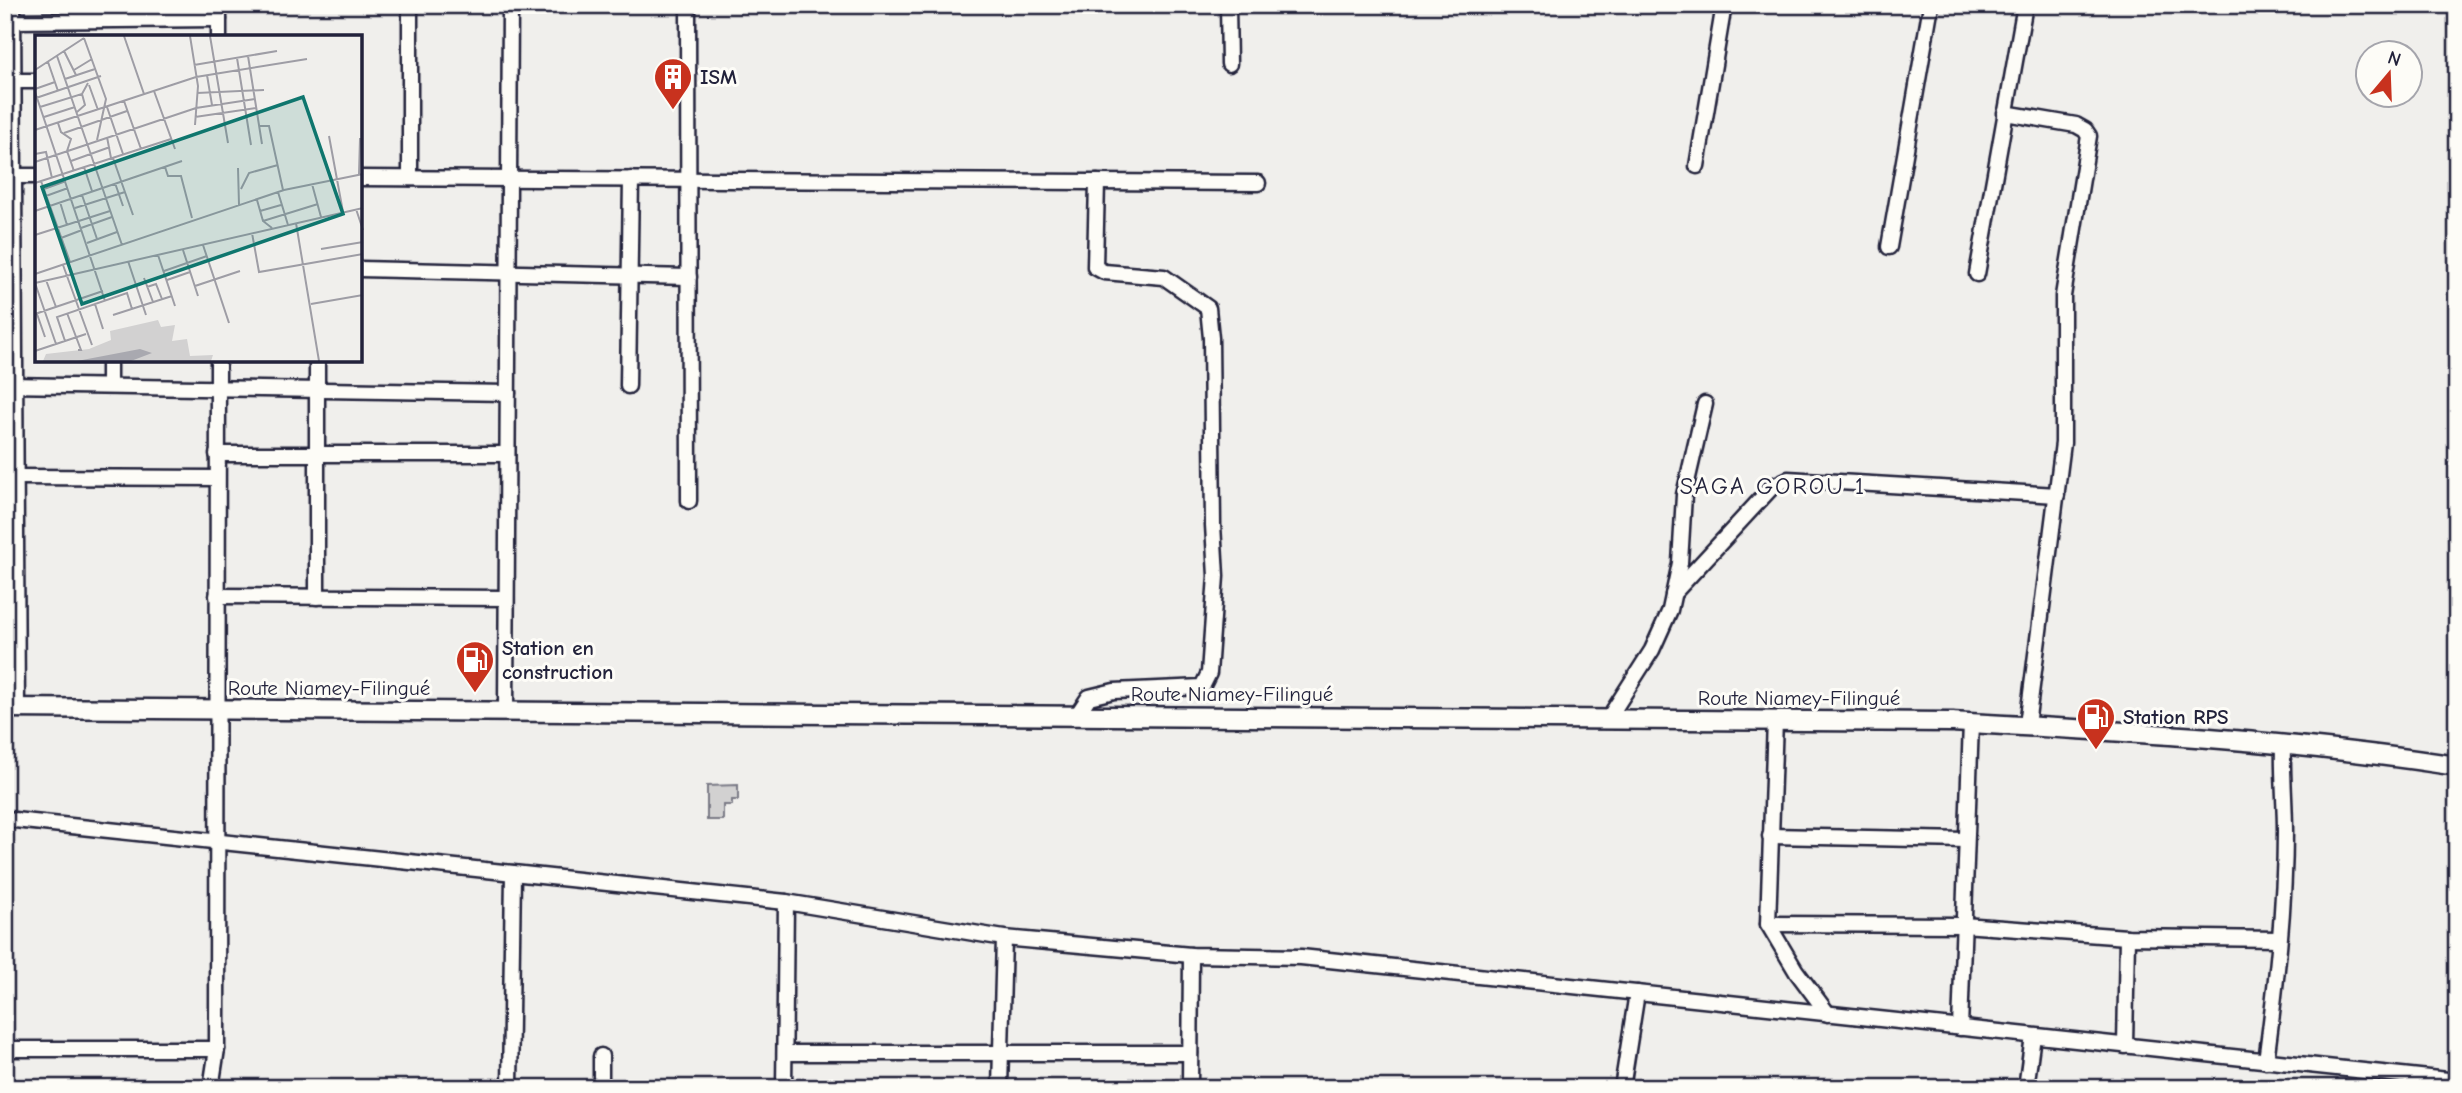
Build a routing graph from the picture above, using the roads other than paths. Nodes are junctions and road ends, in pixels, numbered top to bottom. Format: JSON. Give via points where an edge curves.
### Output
{"nodes":[{"id":1,"x":13,"y":5,"type":"edge"},
{"id":2,"x":410,"y":5,"type":"edge"},
{"id":3,"x":510,"y":5,"type":"edge"},
{"id":4,"x":688,"y":5,"type":"edge"},
{"id":5,"x":1228,"y":5,"type":"edge"},
{"id":6,"x":1724,"y":5,"type":"edge"},
{"id":7,"x":1930,"y":5,"type":"edge"},
{"id":8,"x":2025,"y":5,"type":"edge"},
{"id":9,"x":219,"y":12,"type":"edge"},
{"id":10,"x":11,"y":24,"type":"edge"},
{"id":11,"x":219,"y":35,"type":"edge"},
{"id":12,"x":1229,"y":64,"type":"dead end"},
{"id":13,"x":14,"y":81,"type":"junction"},
{"id":14,"x":35,"y":81,"type":"edge"},
{"id":15,"x":2005,"y":113,"type":"junction"},
{"id":16,"x":1697,"y":166,"type":"dead end"},
{"id":17,"x":10,"y":176,"type":"edge"},
{"id":18,"x":35,"y":176,"type":"edge"},
{"id":19,"x":362,"y":178,"type":"edge"},
{"id":20,"x":410,"y":178,"type":"junction"},
{"id":21,"x":509,"y":179,"type":"junction"},
{"id":22,"x":631,"y":179,"type":"junction"},
{"id":23,"x":689,"y":180,"type":"junction"},
{"id":24,"x":1097,"y":182,"type":"junction"},
{"id":25,"x":1258,"y":183,"type":"dead end"},
{"id":26,"x":1889,"y":247,"type":"dead end"},
{"id":27,"x":362,"y":269,"type":"edge"},
{"id":28,"x":508,"y":272,"type":"junction"},
{"id":29,"x":10,"y":273,"type":"edge"},
{"id":30,"x":1977,"y":274,"type":"dead end"},
{"id":31,"x":630,"y":275,"type":"junction"},
{"id":32,"x":689,"y":277,"type":"junction"},
{"id":33,"x":109,"y":362,"type":"edge"},
{"id":34,"x":218,"y":362,"type":"edge"},
{"id":35,"x":317,"y":362,"type":"edge"},
{"id":36,"x":10,"y":385,"type":"edge"},
{"id":37,"x":109,"y":386,"type":"junction"},
{"id":38,"x":628,"y":386,"type":"dead end"},
{"id":39,"x":218,"y":388,"type":"junction"},
{"id":40,"x":317,"y":390,"type":"junction"},
{"id":41,"x":508,"y":393,"type":"junction"},
{"id":42,"x":1705,"y":404,"type":"dead end"},
{"id":43,"x":217,"y":454,"type":"junction"},
{"id":44,"x":317,"y":454,"type":"junction"},
{"id":45,"x":507,"y":454,"type":"junction"},
{"id":46,"x":16,"y":477,"type":"junction"},
{"id":47,"x":217,"y":478,"type":"junction"},
{"id":48,"x":2057,"y":495,"type":"junction"},
{"id":49,"x":689,"y":501,"type":"dead end"},
{"id":50,"x":1673,"y":594,"type":"junction"},
{"id":51,"x":217,"y":596,"type":"junction"},
{"id":52,"x":317,"y":597,"type":"junction"},
{"id":53,"x":506,"y":598,"type":"junction"},
{"id":54,"x":11,"y":708,"type":"edge"},
{"id":55,"x":217,"y":710,"type":"junction"},
{"id":56,"x":506,"y":711,"type":"junction"},
{"id":57,"x":1077,"y":715,"type":"junction"},
{"id":58,"x":1608,"y":719,"type":"junction"},
{"id":59,"x":1775,"y":720,"type":"junction"},
{"id":60,"x":1971,"y":723,"type":"junction"},
{"id":61,"x":2026,"y":724,"type":"junction"},
{"id":62,"x":2283,"y":746,"type":"junction"},
{"id":63,"x":2457,"y":766,"type":"edge"},
{"id":64,"x":5,"y":819,"type":"edge"},
{"id":65,"x":1770,"y":836,"type":"junction"},
{"id":66,"x":1966,"y":839,"type":"junction"},
{"id":67,"x":219,"y":842,"type":"junction"},
{"id":68,"x":513,"y":873,"type":"junction"},
{"id":69,"x":786,"y":902,"type":"junction"},
{"id":70,"x":1768,"y":924,"type":"junction"},
{"id":71,"x":1963,"y":925,"type":"junction"},
{"id":72,"x":2127,"y":937,"type":"junction"},
{"id":73,"x":1004,"y":938,"type":"junction"},
{"id":74,"x":2279,"y":939,"type":"junction"},
{"id":75,"x":1191,"y":955,"type":"junction"},
{"id":76,"x":1637,"y":993,"type":"junction"},
{"id":77,"x":1828,"y":1014,"type":"junction"},
{"id":78,"x":1960,"y":1028,"type":"junction"},
{"id":79,"x":2034,"y":1036,"type":"junction"},
{"id":80,"x":2125,"y":1045,"type":"junction"},
{"id":81,"x":5,"y":1048,"type":"edge"},
{"id":82,"x":217,"y":1049,"type":"junction"},
{"id":83,"x":785,"y":1053,"type":"junction"},
{"id":84,"x":1190,"y":1053,"type":"junction"},
{"id":85,"x":1001,"y":1055,"type":"junction"},
{"id":86,"x":601,"y":1056,"type":"dead end"},
{"id":87,"x":2266,"y":1061,"type":"junction"},
{"id":88,"x":2457,"y":1081,"type":"edge"},
{"id":89,"x":211,"y":1088,"type":"edge"},
{"id":90,"x":510,"y":1088,"type":"edge"},
{"id":91,"x":601,"y":1088,"type":"edge"},
{"id":92,"x":784,"y":1088,"type":"edge"},
{"id":93,"x":1000,"y":1088,"type":"edge"},
{"id":94,"x":1190,"y":1088,"type":"edge"},
{"id":95,"x":1622,"y":1088,"type":"edge"},
{"id":96,"x":2026,"y":1088,"type":"edge"}],
"edges":[{"from":1,"to":10,"type":"street"},
{"from":2,"to":20,"type":"street"},
{"from":3,"to":21,"type":"street"},
{"from":4,"to":23,"type":"street"},
{"from":5,"to":12,"type":"street"},
{"from":6,"to":16,"type":"street"},
{"from":7,"to":26,"type":"street"},
{"from":8,"to":15,"type":"street"},
{"from":9,"to":10,"type":"street"},
{"from":9,"to":11,"type":"street"},
{"from":10,"to":13,"type":"street"},
{"from":13,"to":14,"type":"street"},
{"from":13,"to":17,"type":"street"},
{"from":15,"to":30,"type":"street"},
{"from":15,"to":48,"type":"street","via":[[2076,125],[2089,136],[2063,296],[2063,443]]},
{"from":17,"to":18,"type":"street"},
{"from":17,"to":29,"type":"street"},
{"from":19,"to":20,"type":"street"},
{"from":20,"to":21,"type":"street"},
{"from":21,"to":22,"type":"street"},
{"from":21,"to":28,"type":"street"},
{"from":22,"to":23,"type":"street"},
{"from":22,"to":31,"type":"street"},
{"from":23,"to":24,"type":"street"},
{"from":23,"to":32,"type":"street"},
{"from":24,"to":25,"type":"street"},
{"from":24,"to":57,"type":"street","via":[[1095,267],[1104,272],[1164,277],[1208,308],[1216,576],[1209,673],[1202,687],[1114,691],[1089,697]]},
{"from":27,"to":28,"type":"street"},
{"from":28,"to":31,"type":"street"},
{"from":28,"to":41,"type":"street"},
{"from":29,"to":36,"type":"street"},
{"from":31,"to":32,"type":"street"},
{"from":31,"to":38,"type":"street"},
{"from":32,"to":49,"type":"street"},
{"from":33,"to":37,"type":"street"},
{"from":34,"to":39,"type":"street"},
{"from":35,"to":40,"type":"street"},
{"from":36,"to":37,"type":"street"},
{"from":36,"to":46,"type":"street"},
{"from":37,"to":39,"type":"street"},
{"from":39,"to":40,"type":"street"},
{"from":39,"to":43,"type":"street"},
{"from":40,"to":41,"type":"street"},
{"from":40,"to":44,"type":"street"},
{"from":41,"to":45,"type":"street"},
{"from":42,"to":50,"type":"street","via":[[1684,495],[1680,563]]},
{"from":43,"to":44,"type":"street"},
{"from":43,"to":47,"type":"street"},
{"from":44,"to":45,"type":"street"},
{"from":44,"to":52,"type":"street"},
{"from":45,"to":53,"type":"street"},
{"from":46,"to":47,"type":"street"},
{"from":46,"to":54,"type":"street"},
{"from":47,"to":51,"type":"street"},
{"from":48,"to":50,"type":"street","via":[[1788,479],[1773,486]]},
{"from":48,"to":61,"type":"street"},
{"from":50,"to":58,"type":"street","via":[[1653,650]]},
{"from":51,"to":52,"type":"street"},
{"from":51,"to":55,"type":"street"},
{"from":52,"to":53,"type":"street"},
{"from":53,"to":56,"type":"street"},
{"from":54,"to":55,"type":"main road","name":"Route Niamey-Filingué"},
{"from":55,"to":56,"type":"main road","name":"Route Niamey-Filingué"},
{"from":55,"to":67,"type":"street"},
{"from":56,"to":57,"type":"main road","name":"Route Niamey-Filingué"},
{"from":57,"to":58,"type":"main road","name":"Route Niamey-Filingué"},
{"from":58,"to":59,"type":"main road","name":"Route Niamey-Filingué"},
{"from":59,"to":60,"type":"main road","name":"Route Niamey-Filingué"},
{"from":59,"to":65,"type":"street"},
{"from":60,"to":61,"type":"main road","name":"Route Niamey-Filingué"},
{"from":60,"to":66,"type":"street"},
{"from":61,"to":62,"type":"main road","name":"Route Niamey-Filingué"},
{"from":62,"to":63,"type":"main road","name":"Route Niamey-Filingué"},
{"from":62,"to":74,"type":"street","via":[[2286,830]]},
{"from":64,"to":67,"type":"street"},
{"from":65,"to":66,"type":"street"},
{"from":65,"to":70,"type":"street"},
{"from":66,"to":71,"type":"street"},
{"from":67,"to":68,"type":"street"},
{"from":67,"to":82,"type":"street"},
{"from":68,"to":69,"type":"street"},
{"from":68,"to":90,"type":"street"},
{"from":69,"to":73,"type":"street"},
{"from":69,"to":83,"type":"street"},
{"from":70,"to":71,"type":"street"},
{"from":70,"to":77,"type":"street"},
{"from":71,"to":72,"type":"street"},
{"from":71,"to":78,"type":"street"},
{"from":72,"to":74,"type":"street"},
{"from":72,"to":80,"type":"street"},
{"from":73,"to":75,"type":"street"},
{"from":73,"to":85,"type":"street"},
{"from":74,"to":87,"type":"street"},
{"from":75,"to":76,"type":"street","via":[[1301,957]]},
{"from":75,"to":84,"type":"street"},
{"from":76,"to":77,"type":"street"},
{"from":76,"to":95,"type":"street"},
{"from":77,"to":78,"type":"street"},
{"from":78,"to":79,"type":"street"},
{"from":79,"to":80,"type":"street"},
{"from":79,"to":96,"type":"street"},
{"from":80,"to":87,"type":"street"},
{"from":81,"to":82,"type":"street"},
{"from":82,"to":89,"type":"street"},
{"from":83,"to":85,"type":"street"},
{"from":83,"to":92,"type":"street"},
{"from":84,"to":85,"type":"street"},
{"from":84,"to":94,"type":"street"},
{"from":85,"to":93,"type":"street"},
{"from":86,"to":91,"type":"street"},
{"from":87,"to":88,"type":"street"}]}
